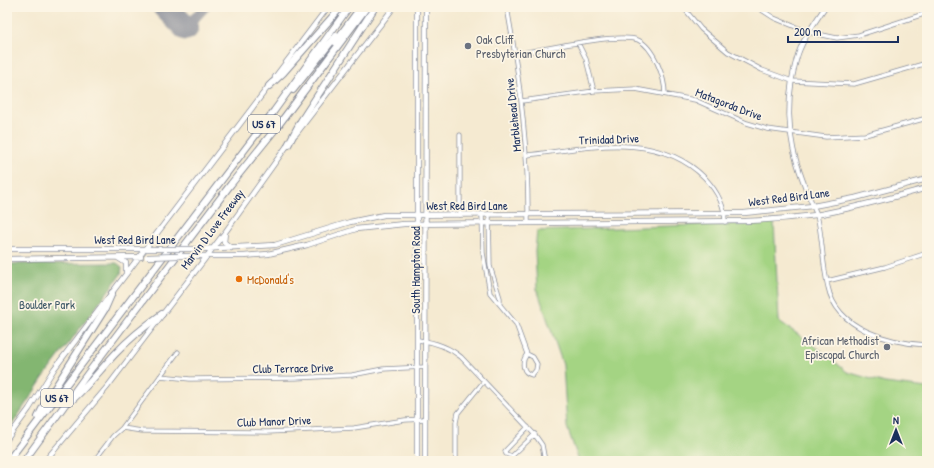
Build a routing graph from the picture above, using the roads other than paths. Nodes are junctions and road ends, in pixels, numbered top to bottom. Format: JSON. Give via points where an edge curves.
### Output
{"nodes":[{"id":1,"x":328,"y":7,"type":"edge"},
{"id":2,"x":340,"y":7,"type":"edge"},
{"id":3,"x":349,"y":7,"type":"edge"},
{"id":4,"x":360,"y":7,"type":"edge"},
{"id":5,"x":367,"y":7,"type":"edge"},
{"id":6,"x":375,"y":7,"type":"edge"},
{"id":7,"x":394,"y":7,"type":"edge"},
{"id":8,"x":426,"y":7,"type":"edge"},
{"id":9,"x":507,"y":7,"type":"edge"},
{"id":10,"x":683,"y":7,"type":"edge"},
{"id":11,"x":757,"y":7,"type":"edge"},
{"id":12,"x":825,"y":7,"type":"edge"},
{"id":13,"x":416,"y":8,"type":"edge"},
{"id":14,"x":927,"y":13,"type":"edge"},
{"id":15,"x":808,"y":32,"type":"junction"},
{"id":16,"x":578,"y":43,"type":"junction"},
{"id":17,"x":516,"y":54,"type":"junction"},
{"id":18,"x":927,"y":63,"type":"edge"},
{"id":19,"x":792,"y":81,"type":"junction"},
{"id":20,"x":426,"y":84,"type":"junction"},
{"id":21,"x":418,"y":85,"type":"junction"},
{"id":22,"x":269,"y":86,"type":"junction"},
{"id":23,"x":594,"y":90,"type":"junction"},
{"id":24,"x":665,"y":94,"type":"junction"},
{"id":25,"x":522,"y":101,"type":"junction"},
{"id":26,"x":418,"y":107,"type":"junction"},
{"id":27,"x":426,"y":107,"type":"junction"},
{"id":28,"x":274,"y":111,"type":"junction"},
{"id":29,"x":927,"y":118,"type":"edge"},
{"id":30,"x":277,"y":127,"type":"junction"},
{"id":31,"x":790,"y":133,"type":"junction"},
{"id":32,"x":460,"y":135,"type":"dead end"},
{"id":33,"x":288,"y":145,"type":"junction"},
{"id":34,"x":528,"y":155,"type":"junction"},
{"id":35,"x":927,"y":179,"type":"edge"},
{"id":36,"x":927,"y":188,"type":"edge"},
{"id":37,"x":813,"y":206,"type":"junction"},
{"id":38,"x":482,"y":214,"type":"junction"},
{"id":39,"x":489,"y":214,"type":"junction"},
{"id":40,"x":528,"y":214,"type":"junction"},
{"id":41,"x":543,"y":214,"type":"junction"},
{"id":42,"x":725,"y":214,"type":"junction"},
{"id":43,"x":418,"y":215,"type":"junction"},
{"id":44,"x":425,"y":215,"type":"junction"},
{"id":45,"x":460,"y":215,"type":"junction"},
{"id":46,"x":816,"y":215,"type":"junction"},
{"id":47,"x":725,"y":222,"type":"junction"},
{"id":48,"x":482,"y":223,"type":"junction"},
{"id":49,"x":488,"y":223,"type":"junction"},
{"id":50,"x":528,"y":223,"type":"junction"},
{"id":51,"x":542,"y":223,"type":"junction"},
{"id":52,"x":418,"y":224,"type":"junction"},
{"id":53,"x":425,"y":224,"type":"junction"},
{"id":54,"x":336,"y":226,"type":"junction"},
{"id":55,"x":226,"y":231,"type":"junction"},
{"id":56,"x":339,"y":234,"type":"junction"},
{"id":57,"x":260,"y":247,"type":"junction"},
{"id":58,"x":211,"y":248,"type":"junction"},
{"id":59,"x":235,"y":248,"type":"junction"},
{"id":60,"x":7,"y":249,"type":"edge"},
{"id":61,"x":43,"y":249,"type":"junction"},
{"id":62,"x":145,"y":249,"type":"junction"},
{"id":63,"x":483,"y":250,"type":"junction"},
{"id":64,"x":489,"y":250,"type":"junction"},
{"id":65,"x":927,"y":253,"type":"edge"},
{"id":66,"x":261,"y":255,"type":"junction"},
{"id":67,"x":205,"y":256,"type":"junction"},
{"id":68,"x":114,"y":257,"type":"junction"},
{"id":69,"x":139,"y":257,"type":"junction"},
{"id":70,"x":7,"y":259,"type":"edge"},
{"id":71,"x":43,"y":259,"type":"junction"},
{"id":72,"x":489,"y":269,"type":"junction"},
{"id":73,"x":126,"y":274,"type":"junction"},
{"id":74,"x":827,"y":281,"type":"junction"},
{"id":75,"x":495,"y":282,"type":"junction"},
{"id":76,"x":489,"y":286,"type":"junction"},
{"id":77,"x":112,"y":293,"type":"junction"},
{"id":78,"x":500,"y":303,"type":"junction"},
{"id":79,"x":162,"y":314,"type":"junction"},
{"id":80,"x":418,"y":340,"type":"junction"},
{"id":81,"x":425,"y":341,"type":"junction"},
{"id":82,"x":927,"y":345,"type":"edge"},
{"id":83,"x":178,"y":352,"type":"dead end"},
{"id":84,"x":526,"y":354,"type":"junction"},
{"id":85,"x":417,"y":367,"type":"junction"},
{"id":86,"x":425,"y":367,"type":"junction"},
{"id":87,"x":160,"y":376,"type":"junction"},
{"id":88,"x":484,"y":381,"type":"junction"},
{"id":89,"x":63,"y":407,"type":"junction"},
{"id":90,"x":417,"y":419,"type":"junction"},
{"id":91,"x":425,"y":419,"type":"junction"},
{"id":92,"x":528,"y":427,"type":"junction"},
{"id":93,"x":33,"y":428,"type":"junction"},
{"id":94,"x":122,"y":428,"type":"junction"},
{"id":95,"x":535,"y":434,"type":"junction"},
{"id":96,"x":7,"y":439,"type":"edge"},
{"id":97,"x":8,"y":461,"type":"edge"},
{"id":98,"x":24,"y":461,"type":"edge"},
{"id":99,"x":45,"y":461,"type":"edge"},
{"id":100,"x":94,"y":461,"type":"edge"},
{"id":101,"x":417,"y":461,"type":"edge"},
{"id":102,"x":425,"y":461,"type":"edge"},
{"id":103,"x":456,"y":461,"type":"edge"},
{"id":104,"x":545,"y":461,"type":"edge"}],
"edges":[{"from":1,"to":22,"type":"main road"},
{"from":2,"to":22,"type":"highway","via":[[283,74]]},
{"from":3,"to":28,"type":"highway","name":"Marvin D Love Freeway","number":"US 67"},
{"from":4,"to":28,"type":"highway"},
{"from":4,"to":30,"type":"highway","via":[[281,117]]},
{"from":5,"to":30,"type":"highway","name":"Marvin D Love Freeway","number":"US 67"},
{"from":6,"to":33,"type":"highway"},
{"from":7,"to":33,"type":"main road","name":"Marvin D Love Freeway"},
{"from":8,"to":20,"type":"main road","name":"South Hampton Road"},
{"from":9,"to":17,"type":"street","name":"Marblehead Drive"},
{"from":10,"to":19,"type":"street","via":[[701,29],[728,52],[762,70]]},
{"from":11,"to":15,"type":"street","via":[[774,18]]},
{"from":12,"to":15,"type":"street"},
{"from":13,"to":21,"type":"main road","name":"South Hampton Road"},
{"from":14,"to":15,"type":"street","via":[[859,35],[837,38]]},
{"from":15,"to":19,"type":"street","via":[[799,50]]},
{"from":16,"to":17,"type":"street"},
{"from":16,"to":23,"type":"street","via":[[585,55]]},
{"from":16,"to":24,"type":"street","via":[[615,39],[634,39],[641,42],[653,56],[662,73]]},
{"from":17,"to":25,"type":"street","name":"Marblehead Drive"},
{"from":18,"to":19,"type":"street","via":[[854,84]]},
{"from":19,"to":31,"type":"street","via":[[789,104]]},
{"from":20,"to":21,"type":"main road"},
{"from":20,"to":27,"type":"main road","name":"South Hampton Road"},
{"from":21,"to":26,"type":"main road","name":"South Hampton Road"},
{"from":22,"to":62,"type":"main road"},
{"from":23,"to":24,"type":"street","name":"Matagorda Drive","via":[[635,89]]},
{"from":23,"to":25,"type":"street","name":"Matagorda Drive"},
{"from":24,"to":31,"type":"street","name":"Matagorda Drive","via":[[704,103],[747,123]]},
{"from":25,"to":34,"type":"street","name":"Marblehead Drive"},
{"from":26,"to":27,"type":"main road"},
{"from":26,"to":43,"type":"main road","name":"South Hampton Road"},
{"from":27,"to":44,"type":"main road","name":"South Hampton Road"},
{"from":28,"to":93,"type":"highway","name":"Marvin D Love Freeway","number":"US 67"},
{"from":29,"to":31,"type":"street","name":"Matagorda Drive","via":[[881,132],[852,137]]},
{"from":30,"to":89,"type":"highway","name":"Marvin D Love Freeway","number":"US 67"},
{"from":31,"to":37,"type":"street","via":[[795,162]]},
{"from":32,"to":45,"type":"street"},
{"from":33,"to":55,"type":"main road","name":"Marvin D Love Freeway"},
{"from":34,"to":40,"type":"street","name":"Marblehead Drive"},
{"from":34,"to":42,"type":"street","name":"Trinidad Drive","via":[[620,146],[662,151],[679,158],[701,174],[716,193]]},
{"from":35,"to":37,"type":"main road","name":"West Red Bird Lane"},
{"from":36,"to":46,"type":"main road","name":"West Red Bird Lane"},
{"from":37,"to":42,"type":"main road","name":"West Red Bird Lane"},
{"from":37,"to":46,"type":"street"},
{"from":38,"to":39,"type":"main road","name":"West Red Bird Lane"},
{"from":38,"to":45,"type":"main road","name":"West Red Bird Lane"},
{"from":38,"to":48,"type":"street"},
{"from":39,"to":40,"type":"main road","name":"West Red Bird Lane"},
{"from":39,"to":49,"type":"street"},
{"from":40,"to":41,"type":"main road","name":"West Red Bird Lane"},
{"from":40,"to":50,"type":"street","name":"Marblehead Drive"},
{"from":41,"to":42,"type":"main road","name":"West Red Bird Lane"},
{"from":41,"to":51,"type":"main road"},
{"from":42,"to":47,"type":"street","name":"Trinidad Drive"},
{"from":43,"to":44,"type":"main road","name":"West Red Bird Lane"},
{"from":43,"to":52,"type":"main road","name":"South Hampton Road"},
{"from":43,"to":54,"type":"main road","name":"West Red Bird Lane","via":[[384,216]]},
{"from":44,"to":45,"type":"main road","name":"West Red Bird Lane"},
{"from":44,"to":53,"type":"main road","name":"South Hampton Road"},
{"from":46,"to":47,"type":"main road","name":"West Red Bird Lane"},
{"from":46,"to":74,"type":"street","via":[[822,237]]},
{"from":47,"to":51,"type":"main road","name":"West Red Bird Lane"},
{"from":48,"to":49,"type":"main road","name":"West Red Bird Lane"},
{"from":48,"to":53,"type":"main road","name":"West Red Bird Lane"},
{"from":48,"to":63,"type":"street"},
{"from":49,"to":50,"type":"main road","name":"West Red Bird Lane"},
{"from":49,"to":64,"type":"street"},
{"from":50,"to":51,"type":"main road","name":"West Red Bird Lane"},
{"from":52,"to":53,"type":"main road","name":"West Red Bird Lane"},
{"from":52,"to":56,"type":"main road","name":"West Red Bird Lane","via":[[369,227]]},
{"from":52,"to":80,"type":"main road","name":"South Hampton Road"},
{"from":53,"to":81,"type":"main road","name":"South Hampton Road"},
{"from":54,"to":56,"type":"main road"},
{"from":54,"to":57,"type":"main road","name":"West Red Bird Lane","via":[[284,243]]},
{"from":55,"to":58,"type":"main road","name":"Marvin D Love Freeway"},
{"from":55,"to":59,"type":"main road","via":[[224,242]]},
{"from":56,"to":66,"type":"main road","name":"West Red Bird Lane"},
{"from":57,"to":59,"type":"main road","name":"West Red Bird Lane"},
{"from":57,"to":66,"type":"main road"},
{"from":58,"to":59,"type":"main road","name":"West Red Bird Lane"},
{"from":58,"to":62,"type":"main road","name":"West Red Bird Lane","bridge":true},
{"from":58,"to":67,"type":"main road","name":"Marvin D Love Freeway"},
{"from":60,"to":61,"type":"main road","name":"West Red Bird Lane"},
{"from":61,"to":62,"type":"main road","name":"West Red Bird Lane"},
{"from":61,"to":71,"type":"main road"},
{"from":62,"to":69,"type":"main road"},
{"from":63,"to":64,"type":"street"},
{"from":63,"to":72,"type":"street"},
{"from":64,"to":72,"type":"street"},
{"from":65,"to":74,"type":"street","via":[[885,267]]},
{"from":66,"to":67,"type":"main road","name":"West Red Bird Lane"},
{"from":67,"to":69,"type":"main road","name":"West Red Bird Lane","bridge":true},
{"from":67,"to":79,"type":"main road","name":"Marvin D Love Freeway"},
{"from":68,"to":69,"type":"main road","name":"West Red Bird Lane"},
{"from":68,"to":71,"type":"main road","name":"West Red Bird Lane"},
{"from":68,"to":73,"type":"main road","via":[[126,263]]},
{"from":69,"to":73,"type":"main road"},
{"from":70,"to":71,"type":"main road","name":"West Red Bird Lane"},
{"from":72,"to":75,"type":"street"},
{"from":72,"to":76,"type":"street"},
{"from":73,"to":77,"type":"main road"},
{"from":74,"to":82,"type":"street","via":[[837,307],[858,326],[890,340]]},
{"from":75,"to":76,"type":"street"},
{"from":75,"to":78,"type":"street"},
{"from":76,"to":78,"type":"street","via":[[492,297]]},
{"from":77,"to":93,"type":"highway","via":[[105,309],[44,405]]},
{"from":77,"to":96,"type":"main road","via":[[54,369]]},
{"from":78,"to":84,"type":"street","via":[[516,324]]},
{"from":79,"to":89,"type":"highway","via":[[126,343],[83,391]]},
{"from":79,"to":99,"type":"main road","name":"Marvin D Love Freeway","via":[[108,386]]},
{"from":80,"to":81,"type":"street"},
{"from":80,"to":85,"type":"main road","name":"South Hampton Road"},
{"from":81,"to":86,"type":"main road","name":"South Hampton Road"},
{"from":81,"to":88,"type":"street","via":[[434,342],[455,352]]},
{"from":83,"to":87,"type":"street"},
{"from":84,"to":84,"type":"street","via":[[524,368],[528,374],[532,374],[537,364],[533,357]]},
{"from":85,"to":86,"type":"street","name":"Club Terrace Drive"},
{"from":85,"to":87,"type":"street","name":"Club Terrace Drive","via":[[383,369],[352,376],[296,378],[190,379]]},
{"from":85,"to":90,"type":"main road","name":"South Hampton Road"},
{"from":86,"to":91,"type":"main road","name":"South Hampton Road"},
{"from":87,"to":94,"type":"street"},
{"from":88,"to":92,"type":"street"},
{"from":88,"to":103,"type":"street","via":[[458,413]]},
{"from":89,"to":98,"type":"highway","name":"Marvin D Love Freeway","number":"US 67"},
{"from":90,"to":91,"type":"street","name":"Club Manor Drive"},
{"from":90,"to":94,"type":"street","name":"Club Manor Drive","via":[[354,428],[268,432],[142,431]]},
{"from":90,"to":101,"type":"main road","name":"South Hampton Road"},
{"from":91,"to":102,"type":"main road","name":"South Hampton Road"},
{"from":92,"to":95,"type":"street"},
{"from":92,"to":95,"type":"street","via":[[505,451],[506,454],[512,456]]},
{"from":93,"to":97,"type":"highway","name":"Marvin D Love Freeway","number":"US 67"},
{"from":94,"to":100,"type":"street"},
{"from":95,"to":104,"type":"street","via":[[542,445]]}]}
